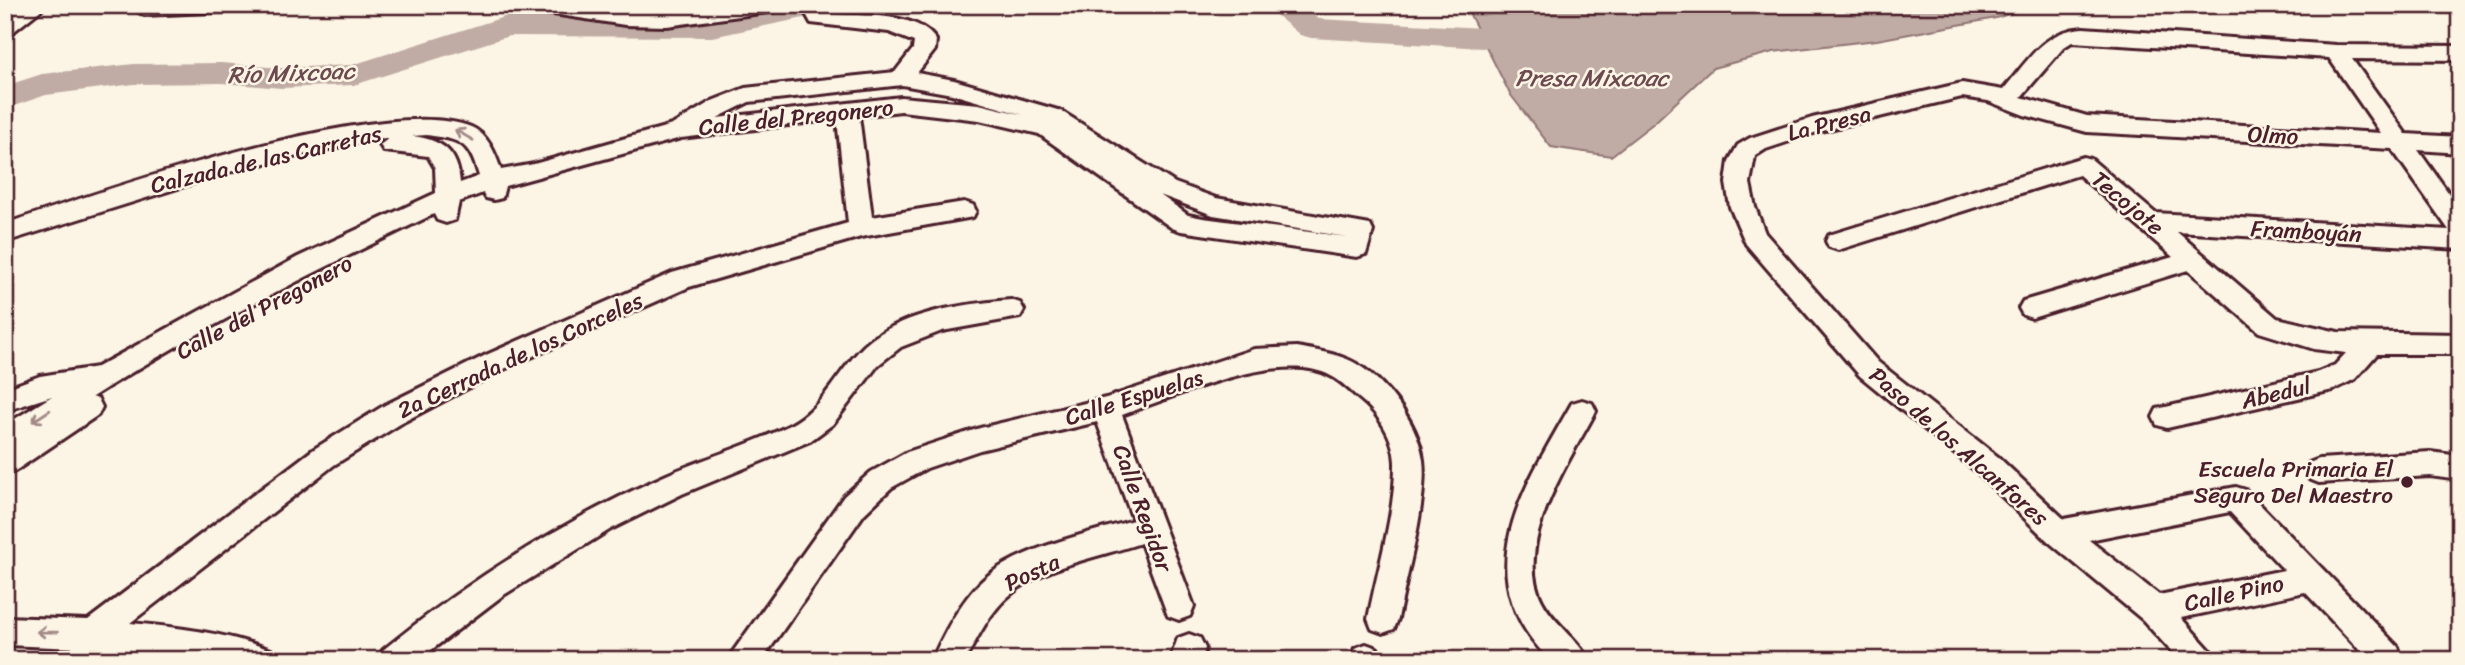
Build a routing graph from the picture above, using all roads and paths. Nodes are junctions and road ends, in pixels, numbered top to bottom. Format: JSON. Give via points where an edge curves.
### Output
{"nodes":[{"id":1,"x":37,"y":5,"type":"edge"},
{"id":2,"x":138,"y":5,"type":"edge"},
{"id":3,"x":230,"y":5,"type":"edge"},
{"id":4,"x":776,"y":5,"type":"edge"},
{"id":5,"x":553,"y":8,"type":"dead end"},
{"id":6,"x":814,"y":11,"type":"edge"},
{"id":7,"x":871,"y":15,"type":"edge"},
{"id":8,"x":5,"y":27,"type":"edge"},
{"id":9,"x":2336,"y":52,"type":"junction"},
{"id":10,"x":2460,"y":53,"type":"edge"},
{"id":11,"x":902,"y":78,"type":"junction"},
{"id":12,"x":2007,"y":100,"type":"junction"},
{"id":13,"x":847,"y":108,"type":"junction"},
{"id":14,"x":2087,"y":124,"type":"junction"},
{"id":15,"x":680,"y":130,"type":"junction"},
{"id":16,"x":2400,"y":143,"type":"junction"},
{"id":17,"x":2460,"y":145,"type":"edge"},
{"id":18,"x":2083,"y":165,"type":"junction"},
{"id":19,"x":493,"y":186,"type":"junction"},
{"id":20,"x":446,"y":207,"type":"junction"},
{"id":21,"x":964,"y":211,"type":"dead end"},
{"id":22,"x":1742,"y":212,"type":"joint"},
{"id":23,"x":2153,"y":222,"type":"junction"},
{"id":24,"x":861,"y":228,"type":"junction"},
{"id":25,"x":2460,"y":228,"type":"edge"},
{"id":26,"x":5,"y":233,"type":"edge"},
{"id":27,"x":2460,"y":240,"type":"edge"},
{"id":28,"x":1838,"y":241,"type":"dead end"},
{"id":29,"x":5,"y":249,"type":"edge"},
{"id":30,"x":2192,"y":260,"type":"junction"},
{"id":31,"x":2032,"y":307,"type":"dead end"},
{"id":32,"x":1011,"y":310,"type":"dead end"},
{"id":33,"x":2296,"y":337,"type":"joint"},
{"id":34,"x":2371,"y":342,"type":"junction"},
{"id":35,"x":2460,"y":344,"type":"edge"},
{"id":36,"x":103,"y":377,"type":"junction"},
{"id":37,"x":5,"y":400,"type":"edge"},
{"id":38,"x":1106,"y":409,"type":"junction"},
{"id":39,"x":1582,"y":411,"type":"dead end"},
{"id":40,"x":2167,"y":417,"type":"dead end"},
{"id":41,"x":5,"y":439,"type":"edge"},
{"id":42,"x":5,"y":463,"type":"edge"},
{"id":43,"x":2460,"y":468,"type":"edge"},
{"id":44,"x":2319,"y":471,"type":"dead end"},
{"id":45,"x":1150,"y":527,"type":"junction"},
{"id":46,"x":2059,"y":533,"type":"junction"},
{"id":47,"x":2313,"y":577,"type":"junction"},
{"id":48,"x":1178,"y":606,"type":"dead end"},
{"id":49,"x":2154,"y":610,"type":"junction"},
{"id":50,"x":1384,"y":619,"type":"dead end"},
{"id":51,"x":5,"y":631,"type":"edge"},
{"id":52,"x":95,"y":634,"type":"junction"},
{"id":53,"x":2387,"y":657,"type":"dead end"},
{"id":54,"x":260,"y":660,"type":"edge"},
{"id":55,"x":394,"y":660,"type":"edge"},
{"id":56,"x":743,"y":660,"type":"edge"},
{"id":57,"x":948,"y":660,"type":"edge"},
{"id":58,"x":1572,"y":660,"type":"edge"},
{"id":59,"x":2199,"y":660,"type":"edge"}],
"edges":[{"from":1,"to":8,"type":"street"},
{"from":2,"to":3,"type":"street","via":[[144,9]]},
{"from":4,"to":5,"type":"street","via":[[667,19]]},
{"from":6,"to":7,"type":"street","via":[[835,23]]},
{"from":7,"to":11,"type":"street","via":[[918,32],[925,40],[924,51]]},
{"from":9,"to":10,"type":"street"},
{"from":9,"to":12,"type":"street","via":[[2067,36],[2056,42]]},
{"from":9,"to":16,"type":"street"},
{"from":11,"to":13,"type":"street","name":"Calle del Pregonero","via":[[954,87],[1053,117],[1167,189],[1213,206],[1360,231],[1357,248],[1181,222],[1046,128],[979,112],[914,106]]},
{"from":11,"to":15,"type":"street","name":"Calle del Pregonero","via":[[745,95]]},
{"from":12,"to":14,"type":"street"},
{"from":12,"to":22,"type":"street","name":"La Presa","via":[[1962,90],[1779,135],[1748,148],[1741,161]]},
{"from":13,"to":15,"type":"street","name":"Calle del Pregonero"},
{"from":13,"to":24,"type":"street"},
{"from":14,"to":16,"type":"street","name":"Olmo"},
{"from":14,"to":18,"type":"street","name":"Tecojote"},
{"from":15,"to":19,"type":"street","name":"Calle del Pregonero"},
{"from":16,"to":17,"type":"street","name":"Olmo"},
{"from":16,"to":25,"type":"street"},
{"from":18,"to":23,"type":"street","name":"Tecojote"},
{"from":18,"to":28,"type":"street"},
{"from":19,"to":20,"type":"street","name":"Calle del Pregonero"},
{"from":19,"to":26,"type":"street","name":"Calzada de las Carretas","one_way":true,"via":[[480,148],[467,134],[419,126],[323,141],[158,183]]},
{"from":20,"to":29,"type":"street","name":"Calzada de las Carretas","via":[[449,167],[443,154],[430,145],[411,143],[159,198]]},
{"from":20,"to":36,"type":"street","name":"Calle del Pregonero","via":[[307,264]]},
{"from":20,"to":42,"type":"street","name":"Calle del Pregonero","via":[[122,385]]},
{"from":21,"to":24,"type":"street","name":"2a Cerrada de los Corceles"},
{"from":22,"to":46,"type":"street","name":"Paso de los Alcanfores","via":[[1774,262],[1869,369],[1987,464]]},
{"from":23,"to":27,"type":"street","name":"Framboyán"},
{"from":23,"to":30,"type":"street","name":"Tecojote"},
{"from":24,"to":52,"type":"street","name":"2a Cerrada de los Corceles","via":[[681,280],[495,362],[396,413],[324,457]]},
{"from":30,"to":31,"type":"street"},
{"from":30,"to":33,"type":"street","name":"Tecojote","via":[[2268,325]]},
{"from":32,"to":55,"type":"street","via":[[982,312],[929,327],[879,348],[821,417],[802,432],[670,486],[589,528],[500,582]]},
{"from":33,"to":34,"type":"street","name":"Abedul"},
{"from":34,"to":35,"type":"street","name":"Abedul"},
{"from":34,"to":40,"type":"street","name":"Abedul","via":[[2345,372],[2323,382]]},
{"from":36,"to":37,"type":"street","via":[[79,377]]},
{"from":36,"to":41,"type":"street","name":"Calle del Pregonero","one_way":true},
{"from":38,"to":45,"type":"street","name":"Calle Regidor"},
{"from":38,"to":50,"type":"street","name":"Calle Espuelas","via":[[1254,359],[1297,357],[1338,366],[1377,396],[1399,425],[1409,460]]},
{"from":38,"to":56,"type":"street","name":"Calle Espuelas","via":[[980,439],[917,460],[881,480],[854,505]]},
{"from":39,"to":58,"type":"street","via":[[1529,509],[1518,551],[1518,579],[1532,616]]},
{"from":43,"to":44,"type":"street","via":[[2430,464]]},
{"from":45,"to":48,"type":"street","name":"Calle Regidor"},
{"from":45,"to":57,"type":"street","name":"Posta","via":[[1025,570],[1001,583],[980,607]]},
{"from":46,"to":47,"type":"street","via":[[2236,499]]},
{"from":46,"to":49,"type":"street","name":"Paso de los Alcanfores"},
{"from":47,"to":49,"type":"street","name":"Calle Pino"},
{"from":47,"to":53,"type":"street"},
{"from":49,"to":59,"type":"street","name":"Paso de los Alcanfores"},
{"from":52,"to":51,"type":"street","one_way":true},
{"from":52,"to":54,"type":"street"}]}
